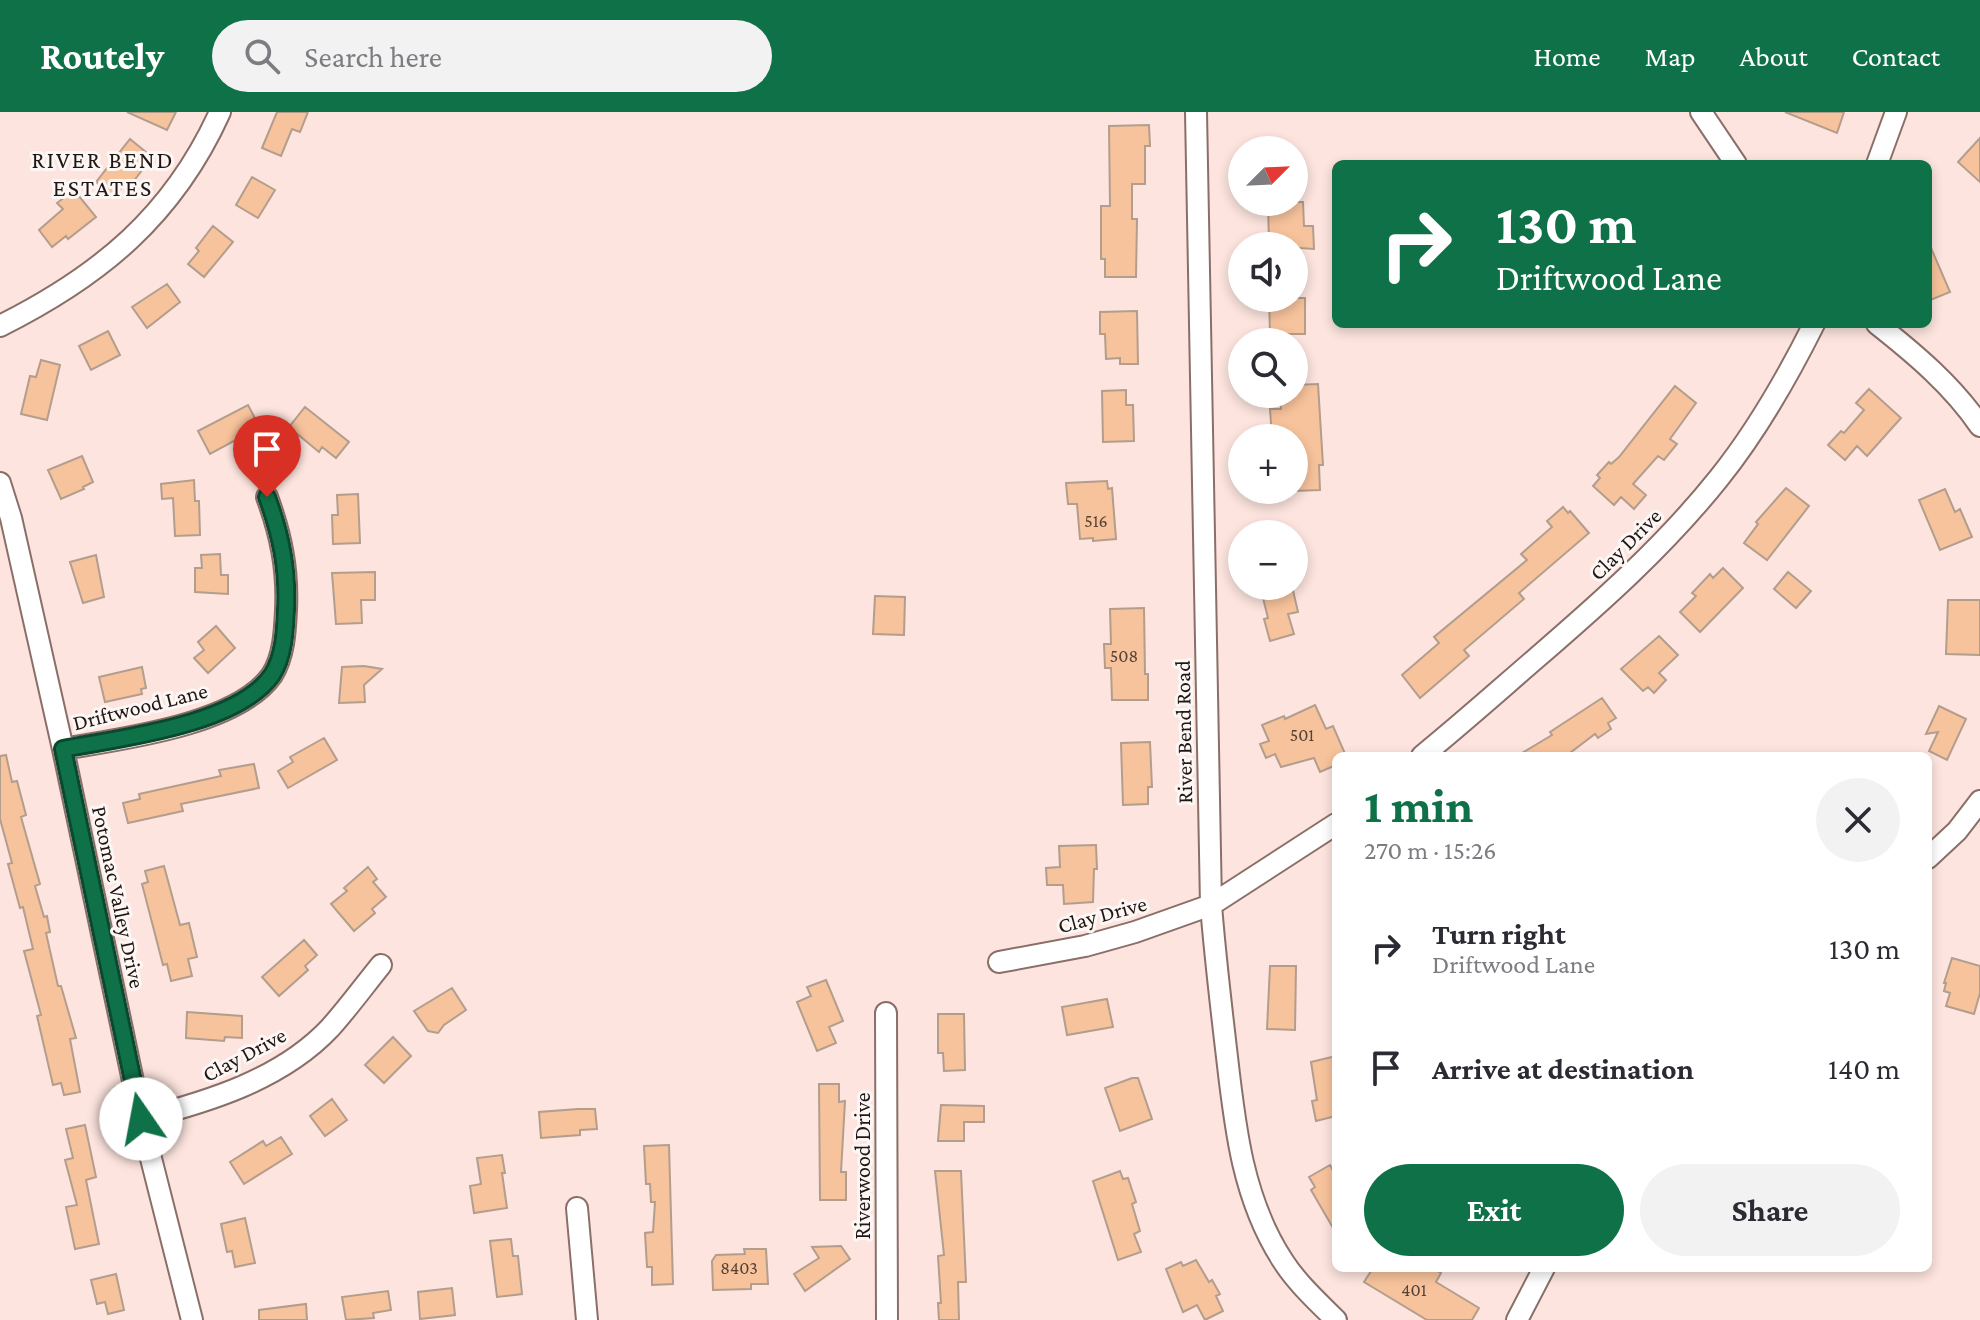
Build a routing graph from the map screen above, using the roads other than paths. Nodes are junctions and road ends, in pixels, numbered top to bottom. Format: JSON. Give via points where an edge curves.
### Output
{"nodes":[{"id":1,"x":220,"y":112,"type":"edge"},
{"id":2,"x":1196,"y":112,"type":"edge"},
{"id":3,"x":1701,"y":112,"type":"edge"},
{"id":4,"x":1896,"y":112,"type":"edge"},
{"id":5,"x":1733,"y":160,"type":"edge"},
{"id":6,"x":1878,"y":160,"type":"edge"},
{"id":7,"x":0,"y":326,"type":"edge"},
{"id":8,"x":1812,"y":328,"type":"edge"},
{"id":9,"x":1882,"y":328,"type":"edge"},
{"id":10,"x":1980,"y":426,"type":"edge"},
{"id":11,"x":0,"y":483,"type":"edge"},
{"id":12,"x":267,"y":497,"type":"dead end"},
{"id":13,"x":63,"y":749,"type":"junction"},
{"id":14,"x":1427,"y":752,"type":"edge"},
{"id":15,"x":1980,"y":801,"type":"edge"},
{"id":16,"x":1332,"y":827,"type":"edge"},
{"id":17,"x":1932,"y":854,"type":"edge"},
{"id":18,"x":1211,"y":905,"type":"junction"},
{"id":19,"x":999,"y":962,"type":"dead end"},
{"id":20,"x":381,"y":965,"type":"dead end"},
{"id":21,"x":886,"y":1013,"type":"dead end"},
{"id":22,"x":141,"y":1119,"type":"junction"},
{"id":23,"x":577,"y":1208,"type":"dead end"},
{"id":24,"x":1542,"y":1272,"type":"edge"},
{"id":25,"x":192,"y":1320,"type":"edge"},
{"id":26,"x":587,"y":1320,"type":"edge"},
{"id":27,"x":887,"y":1320,"type":"edge"},
{"id":28,"x":1336,"y":1320,"type":"edge"},
{"id":29,"x":1517,"y":1320,"type":"edge"}],
"edges":[{"from":1,"to":7,"type":"street","via":[[200,152],[144,226],[70,288]]},
{"from":2,"to":18,"type":"street","name":"River Bend Road"},
{"from":3,"to":5,"type":"street"},
{"from":4,"to":6,"type":"street"},
{"from":8,"to":14,"type":"street","name":"Clay Drive","via":[[1750,434],[1687,516],[1622,583]]},
{"from":9,"to":10,"type":"street","via":[[1950,389]]},
{"from":11,"to":13,"type":"street","name":"Potomac Valley Drive"},
{"from":12,"to":13,"type":"street","name":"Driftwood Lane","via":[[286,560],[287,594],[285,633],[272,674],[221,712],[137,736]]},
{"from":13,"to":22,"type":"street","name":"Potomac Valley Drive"},
{"from":15,"to":17,"type":"street"},
{"from":16,"to":18,"type":"street","name":"Clay Drive"},
{"from":18,"to":19,"type":"street","name":"Clay Drive","via":[[1085,946]]},
{"from":18,"to":28,"type":"street","name":"River Bend Road","via":[[1241,1162],[1265,1229],[1284,1262]]},
{"from":20,"to":22,"type":"street","name":"Clay Drive","via":[[329,1029],[284,1064],[211,1100]]},
{"from":21,"to":27,"type":"street","name":"Riverwood Drive"},
{"from":22,"to":25,"type":"street","name":"Potomac Valley Drive"},
{"from":23,"to":26,"type":"street"},
{"from":24,"to":29,"type":"street"}]}
